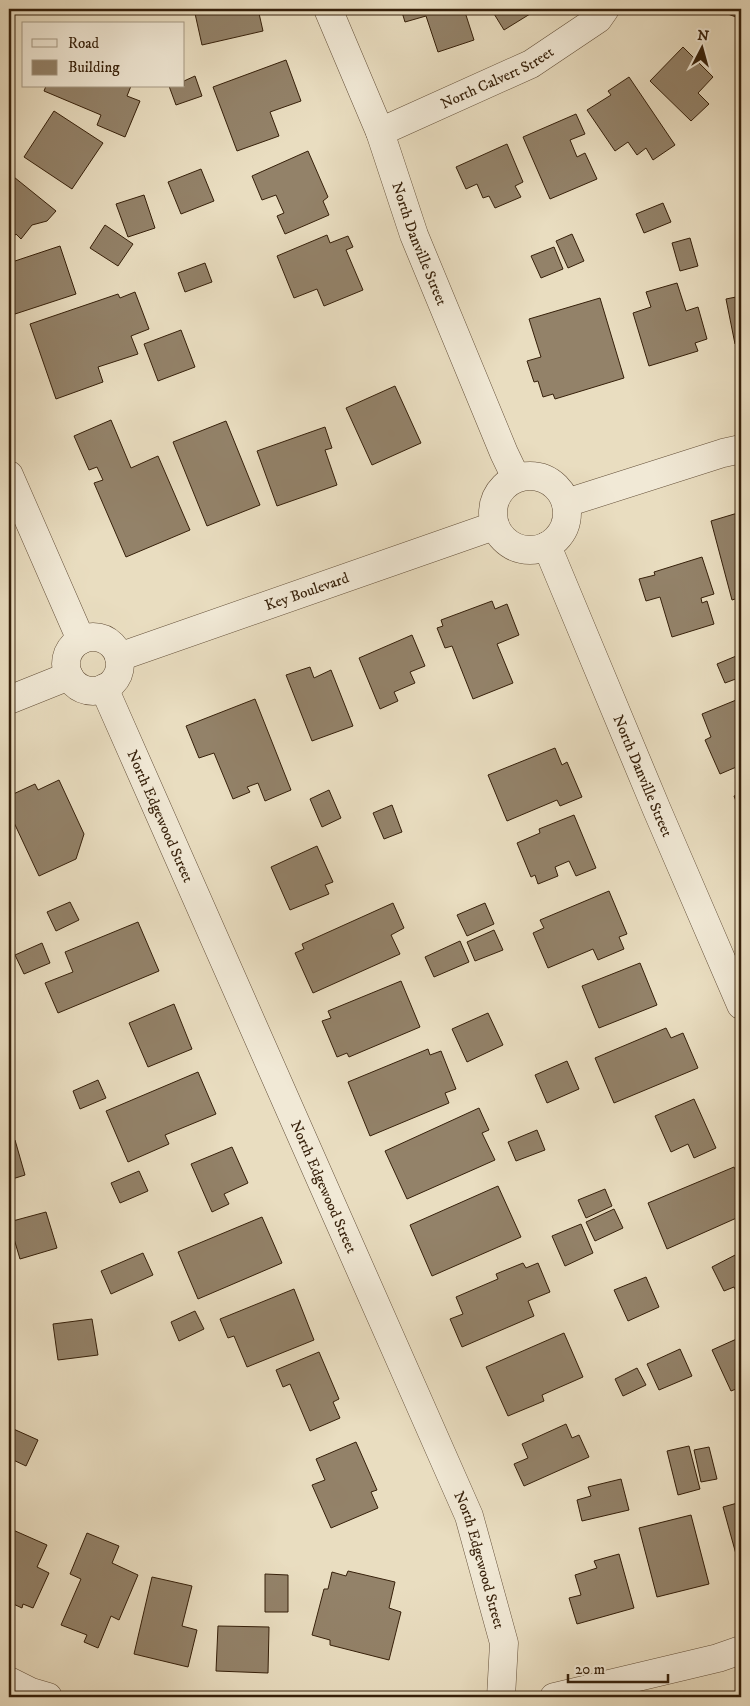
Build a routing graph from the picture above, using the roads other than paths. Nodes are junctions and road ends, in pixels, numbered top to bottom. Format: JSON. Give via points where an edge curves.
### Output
{"nodes":[{"id":1,"x":328,"y":9,"type":"edge"},
{"id":2,"x":606,"y":9,"type":"edge"},
{"id":3,"x":380,"y":132,"type":"junction"},
{"id":4,"x":741,"y":449,"type":"edge"},
{"id":5,"x":9,"y":475,"type":"edge"},
{"id":6,"x":516,"y":478,"type":"junction"},
{"id":7,"x":566,"y":503,"type":"junction"},
{"id":8,"x":494,"y":526,"type":"junction"},
{"id":9,"x":547,"y":546,"type":"junction"},
{"id":10,"x":81,"y":640,"type":"junction"},
{"id":11,"x":119,"y":657,"type":"junction"},
{"id":12,"x":69,"y":676,"type":"junction"},
{"id":13,"x":104,"y":688,"type":"junction"},
{"id":14,"x":9,"y":700,"type":"edge"},
{"id":15,"x":741,"y":1005,"type":"edge"},
{"id":16,"x":741,"y":1650,"type":"edge"},
{"id":17,"x":9,"y":1681,"type":"edge"},
{"id":18,"x":48,"y":1697,"type":"edge"},
{"id":19,"x":501,"y":1697,"type":"edge"},
{"id":20,"x":554,"y":1697,"type":"edge"}],
"edges":[{"from":1,"to":3,"type":"street","name":"North Danville Street"},
{"from":2,"to":3,"type":"street","name":"North Calvert Street","via":[[598,19],[531,64]]},
{"from":3,"to":6,"type":"street","name":"North Danville Street","via":[[414,235]]},
{"from":4,"to":7,"type":"street"},
{"from":5,"to":10,"type":"street"},
{"from":6,"to":7,"type":"street","via":[[531,475],[547,479],[559,489]]},
{"from":6,"to":8,"type":"street","via":[[502,487],[494,501]]},
{"from":7,"to":9,"type":"street","via":[[564,527]]},
{"from":8,"to":9,"type":"street","via":[[503,539],[517,548],[533,550]]},
{"from":8,"to":11,"type":"street","name":"Key Boulevard"},
{"from":9,"to":15,"type":"street","name":"North Danville Street"},
{"from":10,"to":11,"type":"street","via":[[94,636],[105,640]]},
{"from":10,"to":12,"type":"street","via":[[70,648],[67,655]]},
{"from":11,"to":13,"type":"street","via":[[117,675]]},
{"from":12,"to":13,"type":"street","via":[[76,685],[85,689]]},
{"from":12,"to":14,"type":"street"},
{"from":13,"to":19,"type":"street","name":"North Edgewood Street","via":[[469,1516],[504,1643]]},
{"from":16,"to":20,"type":"street"},
{"from":17,"to":18,"type":"street"}]}
